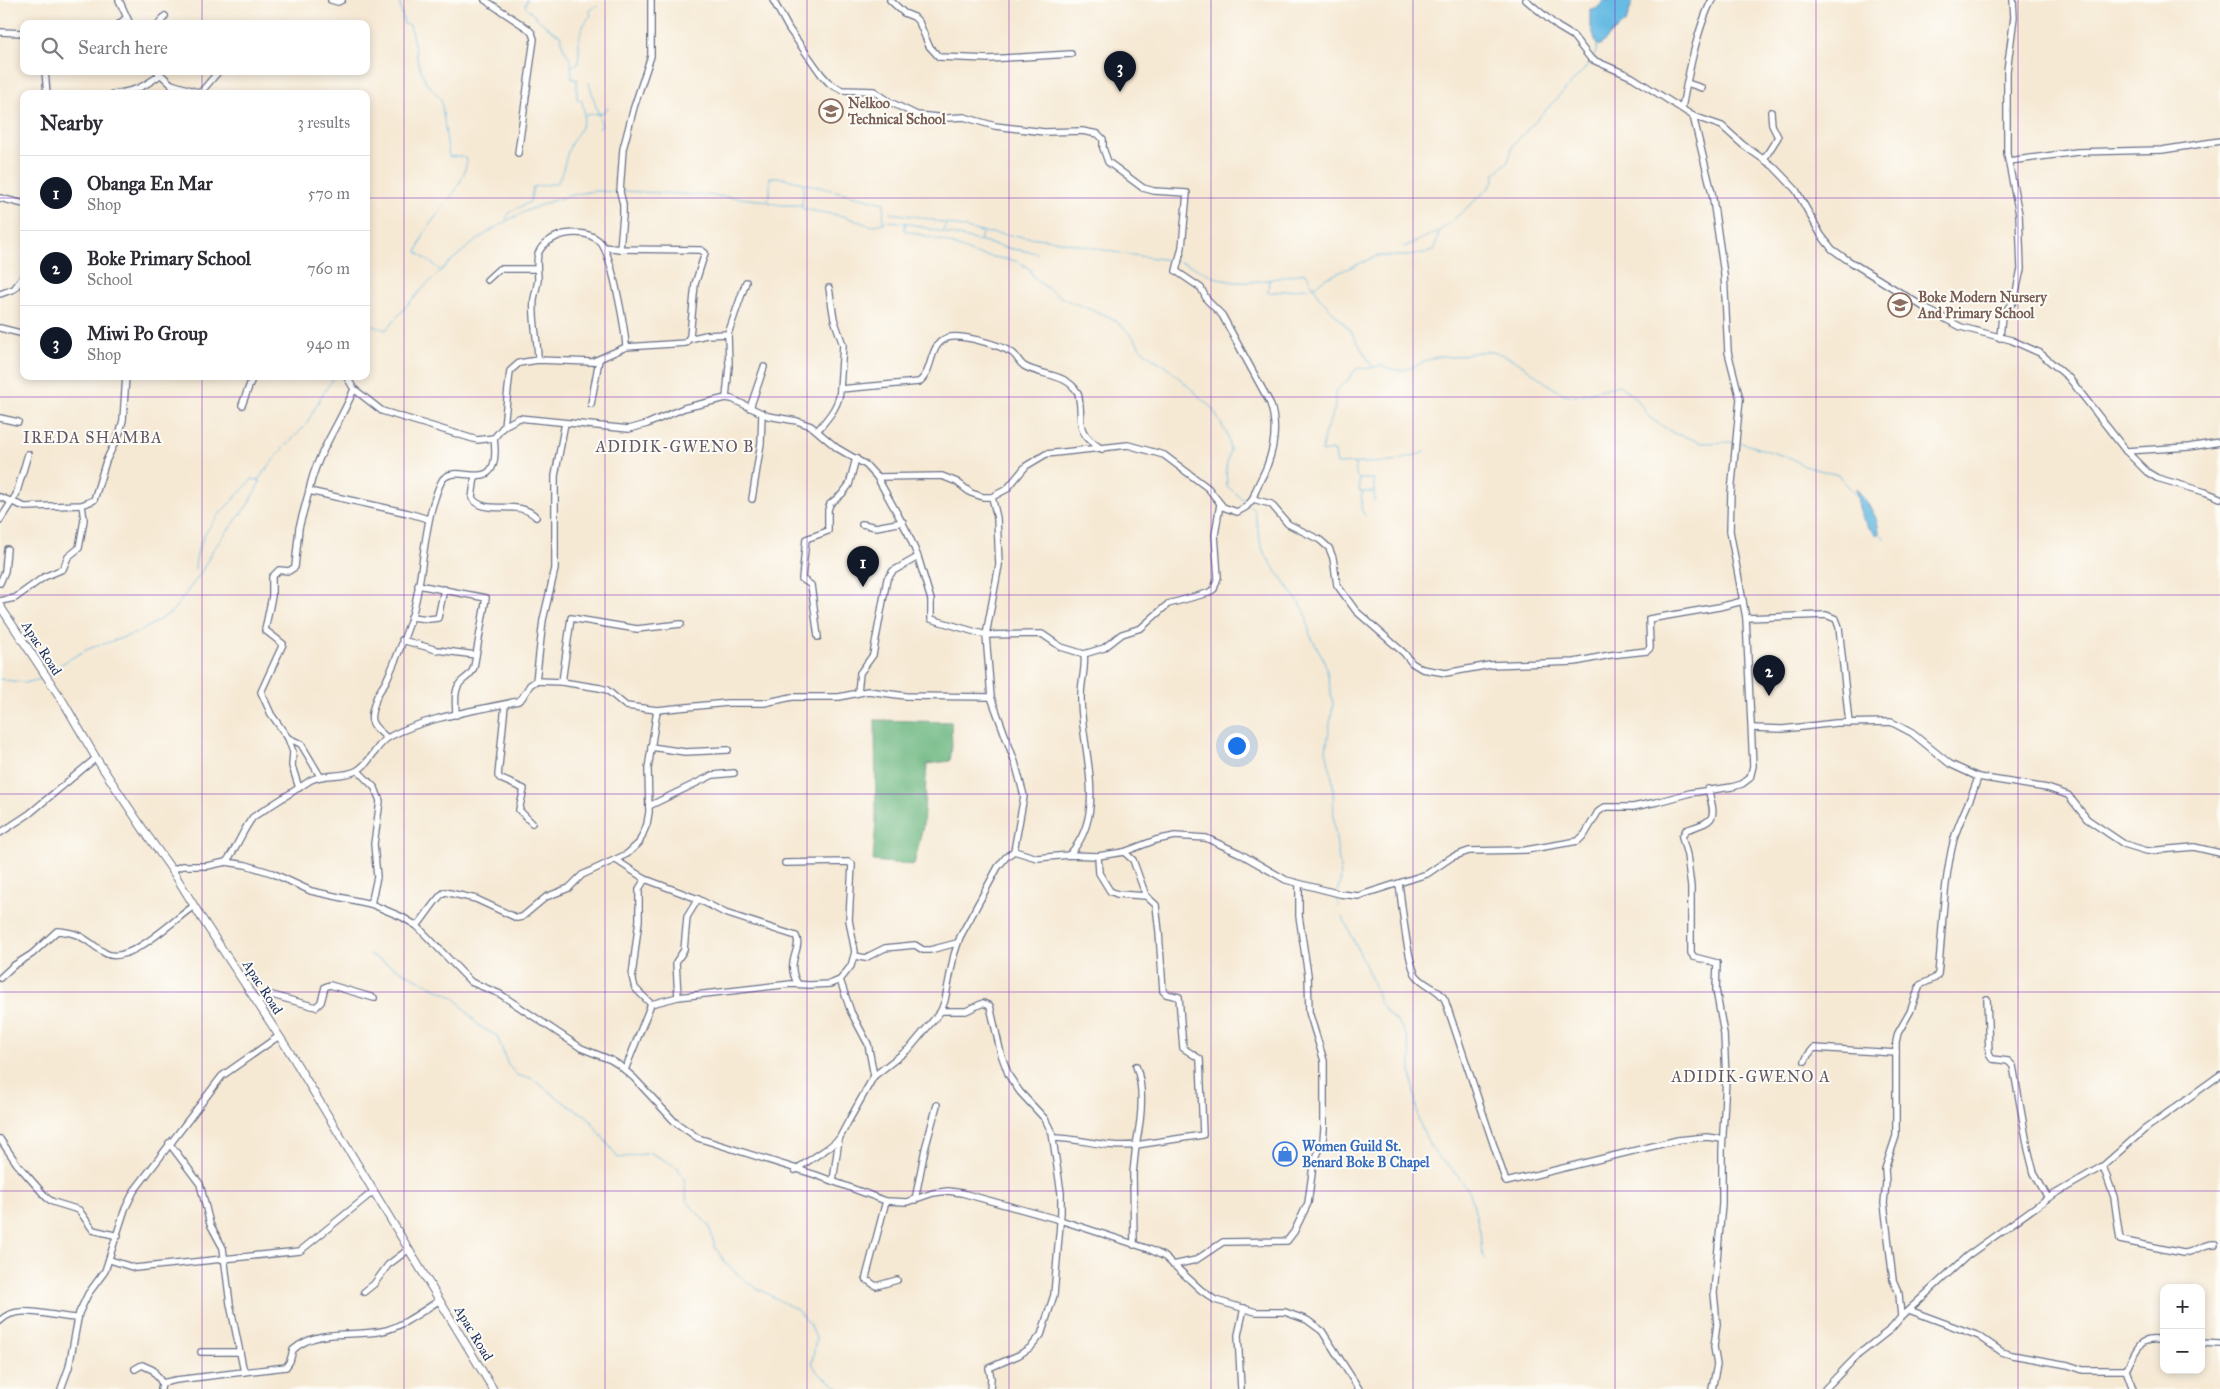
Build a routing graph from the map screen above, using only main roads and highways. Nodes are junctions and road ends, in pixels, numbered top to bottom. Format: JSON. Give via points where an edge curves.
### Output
{"nodes":[{"id":1,"x":0,"y":606,"type":"edge"},
{"id":2,"x":493,"y":1389,"type":"edge"}],
"edges":[{"from":1,"to":2,"type":"main road","name":"Apac Road","via":[[279,1036]]}]}
